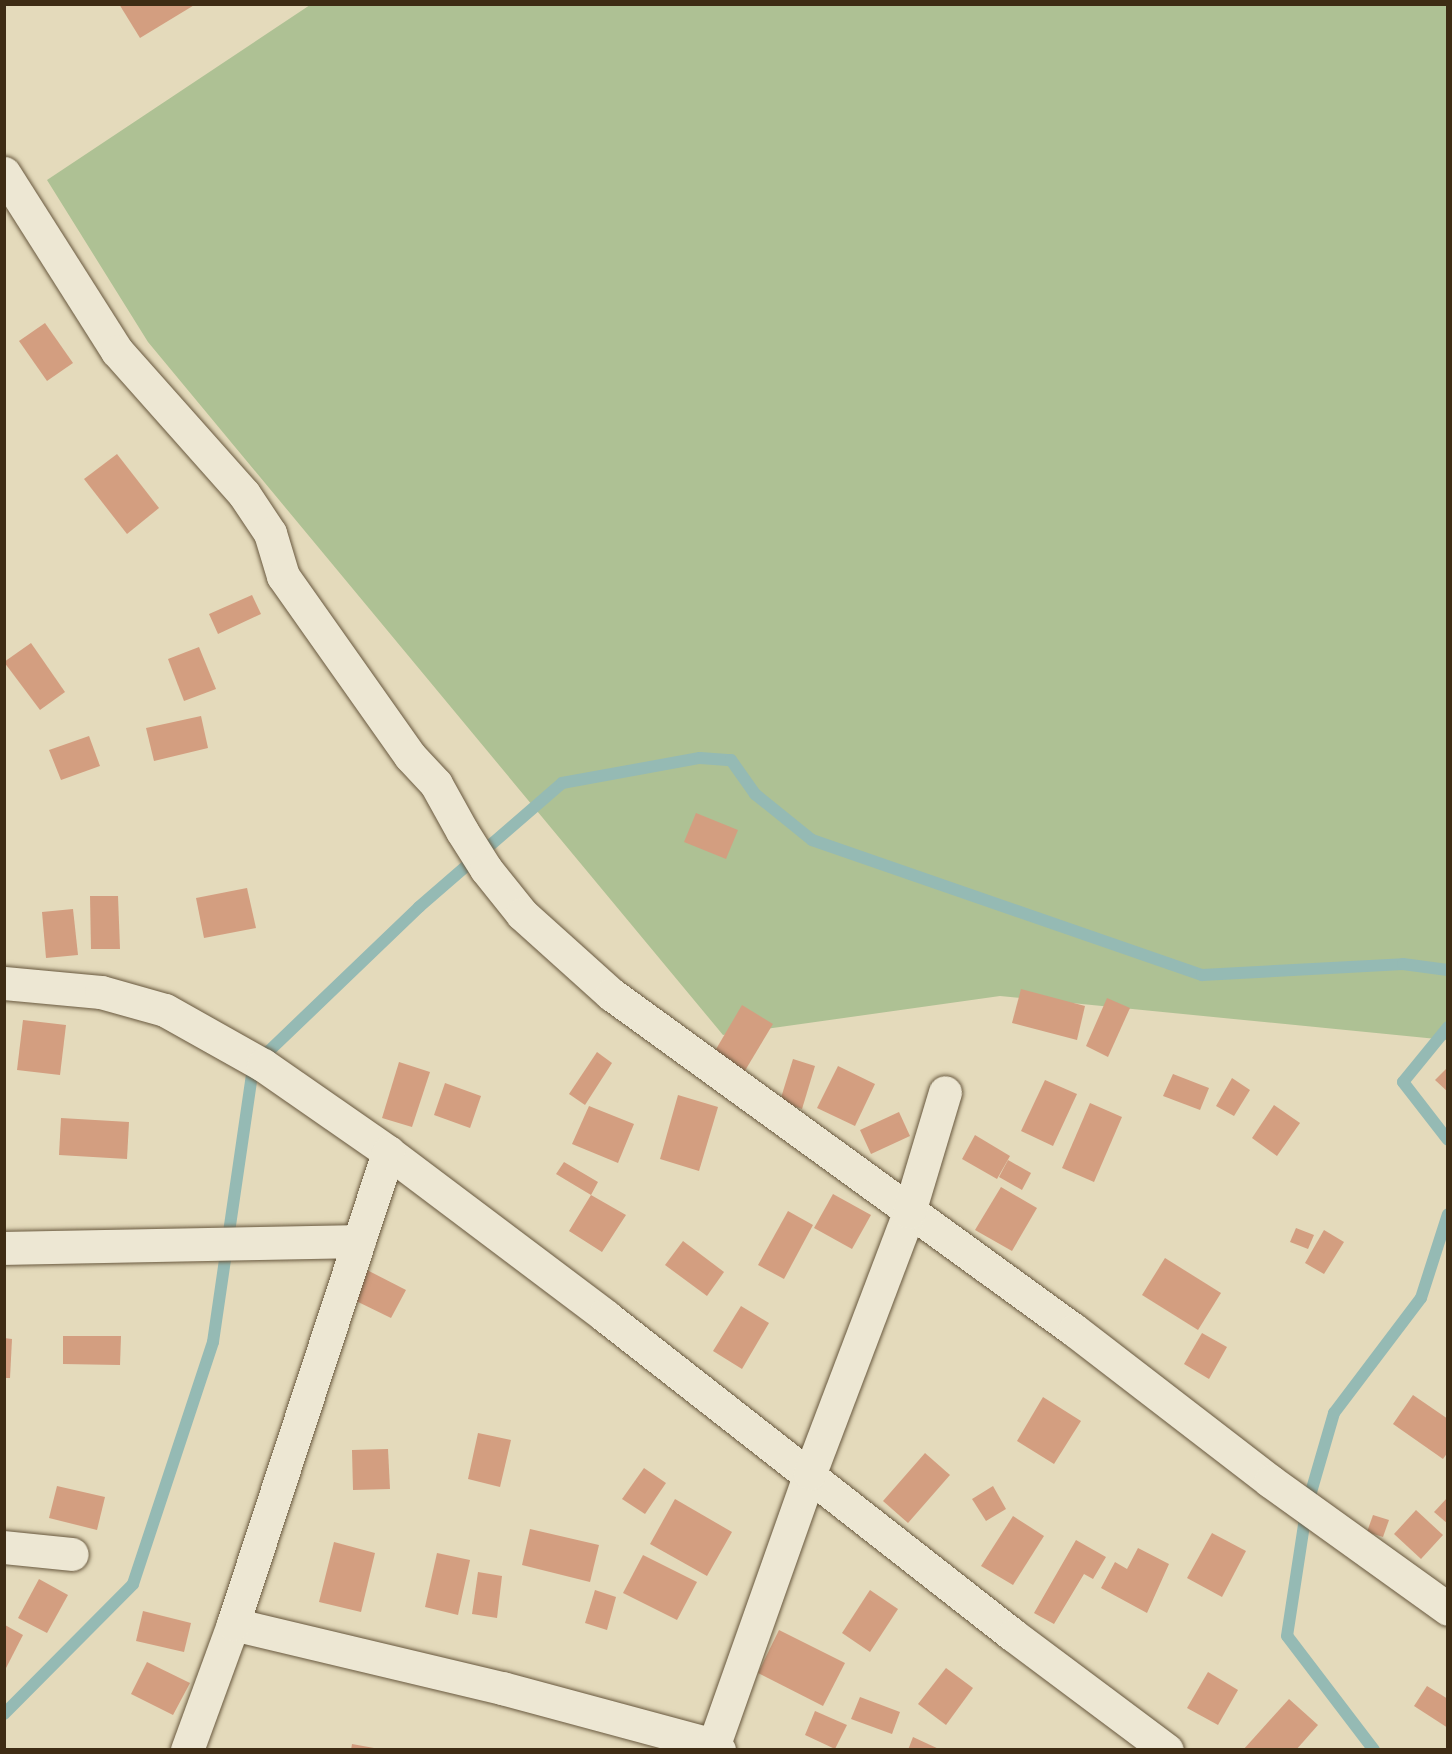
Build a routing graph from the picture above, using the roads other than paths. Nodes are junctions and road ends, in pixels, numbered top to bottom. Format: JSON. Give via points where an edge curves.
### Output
{"nodes":[{"id":1,"x":4,"y":173,"type":"edge"},
{"id":2,"x":4,"y":983,"type":"edge"},
{"id":3,"x":945,"y":1092,"type":"dead end"},
{"id":4,"x":388,"y":1152,"type":"junction"},
{"id":5,"x":909,"y":1212,"type":"junction"},
{"id":6,"x":358,"y":1241,"type":"junction"},
{"id":7,"x":4,"y":1248,"type":"edge"},
{"id":8,"x":810,"y":1473,"type":"junction"},
{"id":9,"x":4,"y":1547,"type":"edge"},
{"id":10,"x":72,"y":1554,"type":"dead end"},
{"id":11,"x":1448,"y":1609,"type":"edge"},
{"id":12,"x":233,"y":1624,"type":"junction"},
{"id":13,"x":715,"y":1748,"type":"edge"},
{"id":14,"x":187,"y":1749,"type":"edge"},
{"id":15,"x":1167,"y":1749,"type":"edge"}],
"edges":[{"from":1,"to":5,"type":"street","via":[[117,351],[244,494],[270,533],[283,576],[410,756],[436,784],[486,869],[522,914],[611,994]]},
{"from":2,"to":4,"type":"street","via":[[100,992],[165,1010],[256,1062]]},
{"from":3,"to":5,"type":"street"},
{"from":4,"to":6,"type":"street"},
{"from":4,"to":8,"type":"street"},
{"from":5,"to":8,"type":"street"},
{"from":5,"to":11,"type":"street"},
{"from":6,"to":7,"type":"street"},
{"from":6,"to":12,"type":"street"},
{"from":8,"to":13,"type":"street"},
{"from":8,"to":15,"type":"street","via":[[1013,1635]]},
{"from":9,"to":10,"type":"street"},
{"from":12,"to":13,"type":"street","via":[[502,1688]]},
{"from":12,"to":14,"type":"street"}]}
